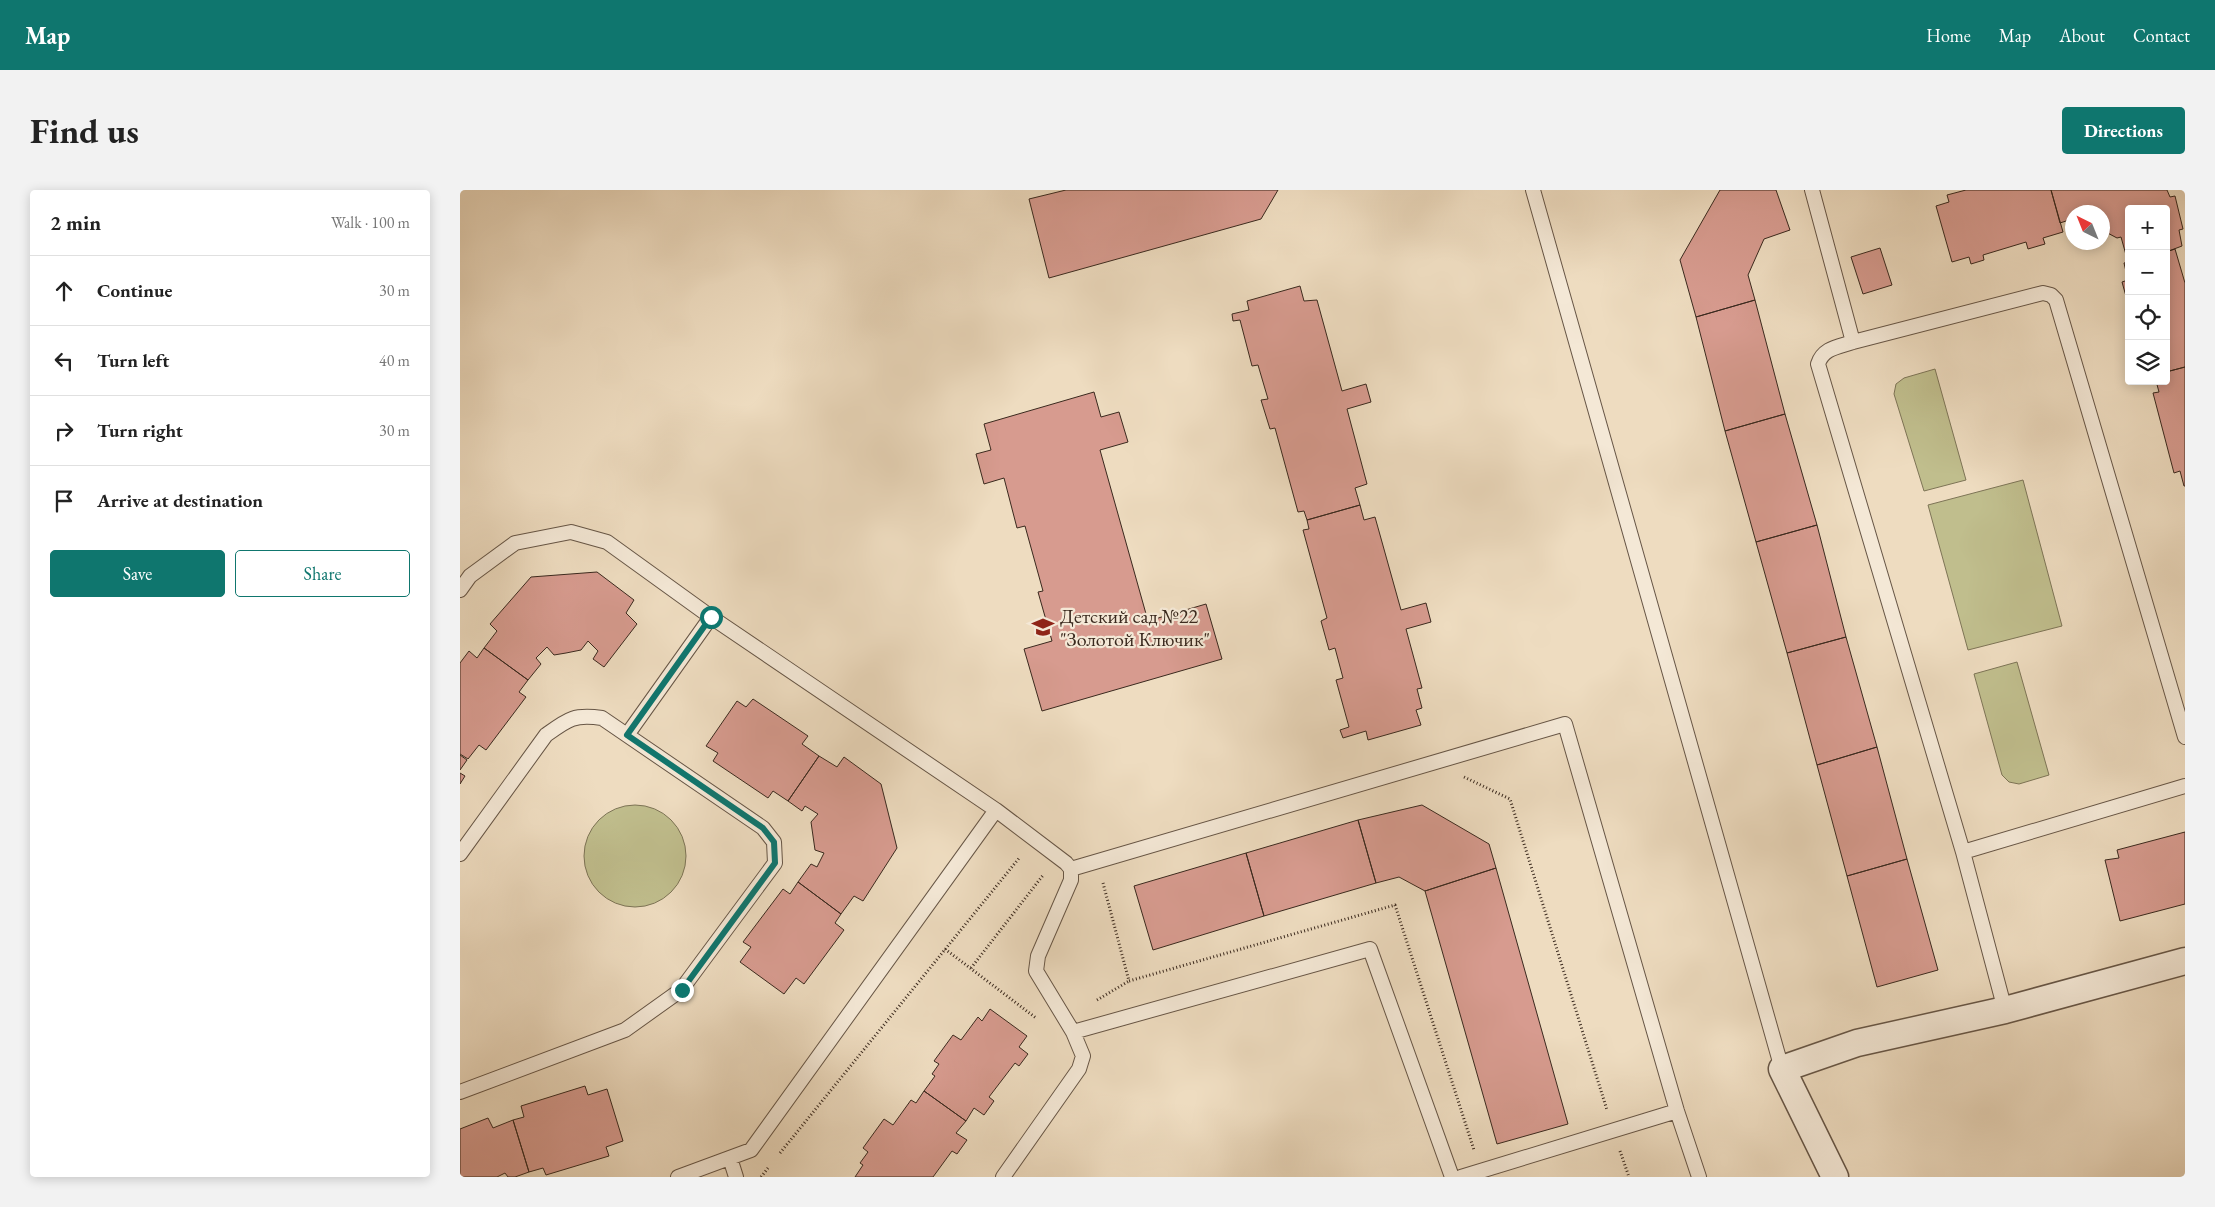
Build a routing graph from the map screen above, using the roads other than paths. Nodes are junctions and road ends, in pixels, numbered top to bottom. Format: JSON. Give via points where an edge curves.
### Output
{"nodes":[{"id":1,"x":1533,"y":190,"type":"edge"},
{"id":2,"x":1812,"y":190,"type":"edge"},
{"id":3,"x":1853,"y":342,"type":"junction"},
{"id":4,"x":460,"y":590,"type":"edge"},
{"id":5,"x":711,"y":617,"type":"junction"},
{"id":6,"x":627,"y":735,"type":"junction"},
{"id":7,"x":2185,"y":737,"type":"edge"},
{"id":8,"x":2185,"y":786,"type":"edge"},
{"id":9,"x":996,"y":810,"type":"junction"},
{"id":10,"x":1963,"y":852,"type":"junction"},
{"id":11,"x":460,"y":854,"type":"edge"},
{"id":12,"x":1071,"y":869,"type":"junction"},
{"id":13,"x":2185,"y":961,"type":"edge"},
{"id":14,"x":2005,"y":1010,"type":"junction"},
{"id":15,"x":1074,"y":1032,"type":"junction"},
{"id":16,"x":1782,"y":1069,"type":"junction"},
{"id":17,"x":460,"y":1092,"type":"edge"},
{"id":18,"x":1677,"y":1111,"type":"junction"},
{"id":19,"x":730,"y":1158,"type":"junction"},
{"id":20,"x":678,"y":1177,"type":"edge"},
{"id":21,"x":736,"y":1177,"type":"edge"},
{"id":22,"x":1003,"y":1177,"type":"edge"},
{"id":23,"x":1452,"y":1177,"type":"edge"},
{"id":24,"x":1462,"y":1177,"type":"edge"},
{"id":25,"x":1699,"y":1177,"type":"edge"},
{"id":26,"x":1835,"y":1177,"type":"edge"}],
"edges":[{"from":1,"to":16,"type":"lane"},
{"from":2,"to":3,"type":"lane"},
{"from":3,"to":7,"type":"lane","via":[[2043,293],[2051,294],[2056,300]]},
{"from":3,"to":10,"type":"lane","via":[[1826,351],[1818,364]]},
{"from":4,"to":5,"type":"lane","via":[[470,576],[515,543],[571,532],[607,542]]},
{"from":5,"to":6,"type":"lane"},
{"from":5,"to":9,"type":"lane"},
{"from":6,"to":11,"type":"lane","via":[[602,718],[583,715],[566,721],[546,735]]},
{"from":6,"to":17,"type":"lane","via":[[763,828],[774,842],[775,863],[682,990],[625,1030]]},
{"from":8,"to":10,"type":"lane"},
{"from":9,"to":12,"type":"lane","via":[[1030,844],[1066,863]]},
{"from":9,"to":19,"type":"lane","via":[[751,1150]]},
{"from":10,"to":14,"type":"lane"},
{"from":12,"to":15,"type":"lane","via":[[1071,880],[1038,956],[1036,971]]},
{"from":12,"to":18,"type":"lane","via":[[1565,724]]},
{"from":13,"to":14,"type":"street"},
{"from":14,"to":16,"type":"street","via":[[1857,1043]]},
{"from":15,"to":22,"type":"lane","via":[[1083,1056],[1079,1069]]},
{"from":15,"to":23,"type":"lane","via":[[1370,949]]},
{"from":16,"to":26,"type":"street"},
{"from":18,"to":24,"type":"lane"},
{"from":18,"to":25,"type":"lane"},
{"from":19,"to":20,"type":"lane"},
{"from":19,"to":21,"type":"lane"}]}
